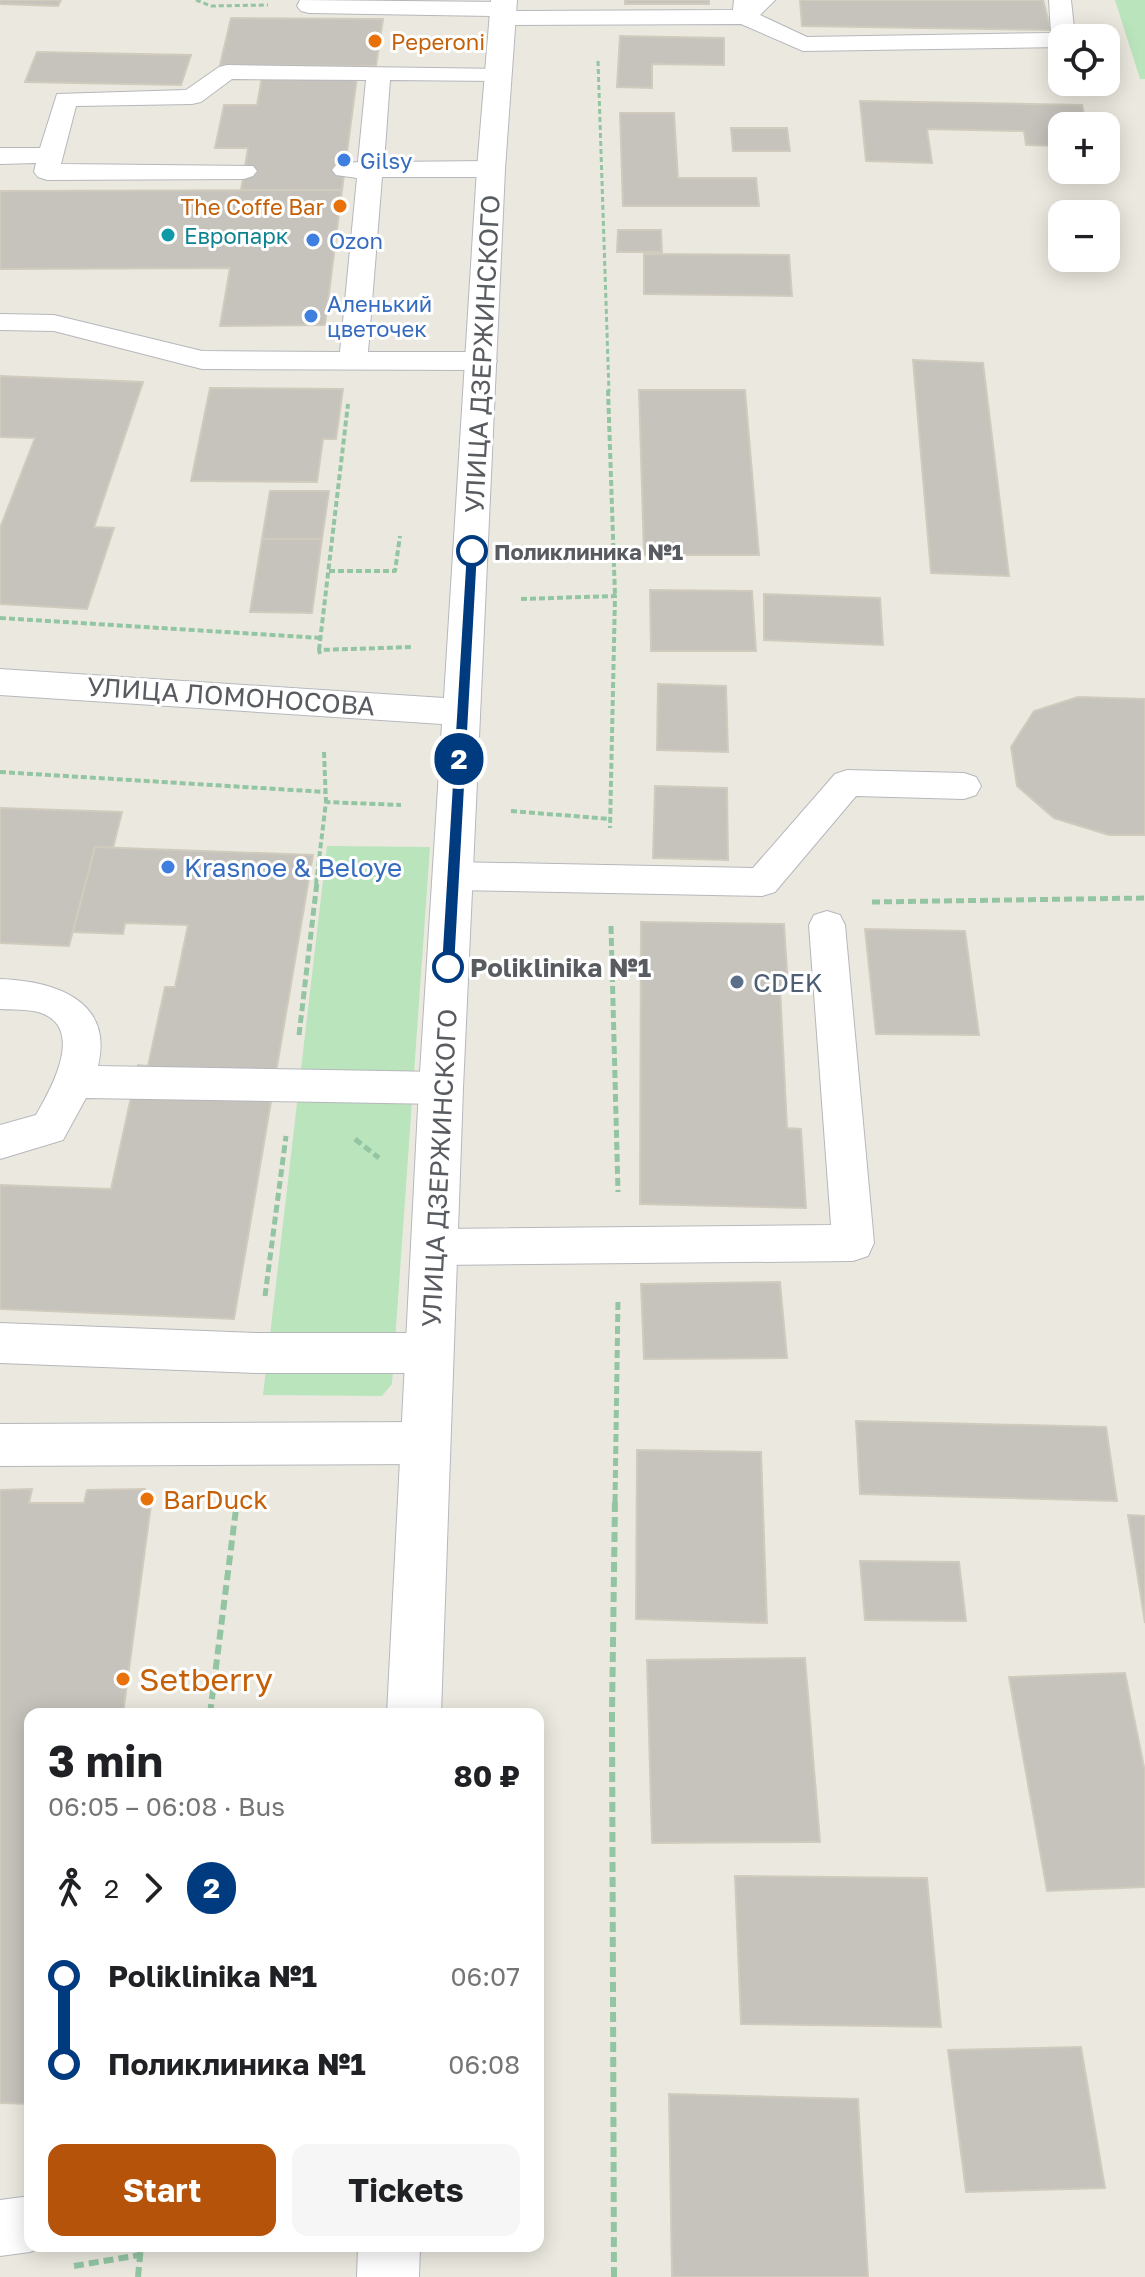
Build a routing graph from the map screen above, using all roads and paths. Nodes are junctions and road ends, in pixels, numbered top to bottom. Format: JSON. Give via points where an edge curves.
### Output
{"nodes":[{"id":1,"x":196,"y":0,"type":"edge"},
{"id":2,"x":764,"y":0,"type":"edge"},
{"id":3,"x":1060,"y":0,"type":"edge"},
{"id":4,"x":310,"y":3,"type":"edge"},
{"id":5,"x":503,"y":9,"type":"edge"},
{"id":6,"x":745,"y":9,"type":"edge"},
{"id":7,"x":597,"y":18,"type":"junction"},
{"id":8,"x":1062,"y":24,"type":"edge"},
{"id":9,"x":1048,"y":39,"type":"edge"},
{"id":10,"x":379,"y":73,"type":"junction"},
{"id":11,"x":497,"y":74,"type":"junction"},
{"id":12,"x":50,"y":155,"type":"junction"},
{"id":13,"x":0,"y":156,"type":"edge"},
{"id":14,"x":491,"y":169,"type":"junction"},
{"id":15,"x":357,"y":170,"type":"junction"},
{"id":16,"x":244,"y":171,"type":"dead end"},
{"id":17,"x":0,"y":322,"type":"edge"},
{"id":18,"x":353,"y":359,"type":"junction"},
{"id":19,"x":483,"y":361,"type":"junction"},
{"id":20,"x":400,"y":536,"type":"dead end"},
{"id":21,"x":329,"y":571,"type":"junction"},
{"id":22,"x":615,"y":596,"type":"dead end"},
{"id":23,"x":0,"y":618,"type":"edge"},
{"id":24,"x":321,"y":638,"type":"junction"},
{"id":25,"x":319,"y":650,"type":"dead end"},
{"id":26,"x":0,"y":682,"type":"edge"},
{"id":27,"x":461,"y":712,"type":"junction"},
{"id":28,"x":0,"y":772,"type":"edge"},
{"id":29,"x":964,"y":786,"type":"dead end"},
{"id":30,"x":326,"y":792,"type":"dead end"},
{"id":31,"x":458,"y":807,"type":"junction"},
{"id":32,"x":453,"y":876,"type":"junction"},
{"id":33,"x":611,"y":879,"type":"junction"},
{"id":34,"x":1145,"y":898,"type":"edge"},
{"id":35,"x":844,"y":914,"type":"joint"},
{"id":36,"x":0,"y":994,"type":"edge"},
{"id":37,"x":75,"y":1082,"type":"junction"},
{"id":38,"x":293,"y":1087,"type":"junction"},
{"id":39,"x":441,"y":1088,"type":"junction"},
{"id":40,"x":0,"y":1142,"type":"edge"},
{"id":41,"x":386,"y":1164,"type":"dead end"},
{"id":42,"x":619,"y":1245,"type":"junction"},
{"id":43,"x":437,"y":1247,"type":"junction"},
{"id":44,"x":0,"y":1343,"type":"edge"},
{"id":45,"x":257,"y":1353,"type":"junction"},
{"id":46,"x":431,"y":1353,"type":"junction"},
{"id":47,"x":427,"y":1443,"type":"junction"},
{"id":48,"x":245,"y":1444,"type":"junction"},
{"id":49,"x":0,"y":1445,"type":"edge"},
{"id":50,"x":211,"y":1708,"type":"edge"},
{"id":51,"x":414,"y":1708,"type":"edge"},
{"id":52,"x":24,"y":2225,"type":"edge"},
{"id":53,"x":0,"y":2228,"type":"edge"},
{"id":54,"x":140,"y":2252,"type":"edge"},
{"id":55,"x":389,"y":2252,"type":"edge"},
{"id":56,"x":138,"y":2277,"type":"edge"},
{"id":57,"x":388,"y":2277,"type":"edge"},
{"id":58,"x":614,"y":2277,"type":"edge"}],
"edges":[{"from":1,"to":4,"type":"path","via":[[211,6]]},
{"from":2,"to":6,"type":"lane"},
{"from":3,"to":8,"type":"lane"},
{"from":4,"to":5,"type":"lane"},
{"from":5,"to":7,"type":"lane"},
{"from":5,"to":11,"type":"street","name":"УЛИЦА ДЗЕРЖИНСКОГО"},
{"from":6,"to":7,"type":"lane"},
{"from":6,"to":9,"type":"lane","via":[[803,44]]},
{"from":7,"to":22,"type":"path"},
{"from":10,"to":11,"type":"lane"},
{"from":10,"to":12,"type":"lane","via":[[227,72],[192,97],[66,99]]},
{"from":10,"to":15,"type":"lane"},
{"from":11,"to":14,"type":"street","name":"УЛИЦА ДЗЕРЖИНСКОГО"},
{"from":12,"to":13,"type":"lane"},
{"from":12,"to":16,"type":"lane","via":[[47,172]]},
{"from":14,"to":15,"type":"lane"},
{"from":14,"to":19,"type":"street","name":"УЛИЦА ДЗЕРЖИНСКОГО"},
{"from":15,"to":18,"type":"lane"},
{"from":17,"to":18,"type":"lane","via":[[54,323],[202,360]]},
{"from":18,"to":19,"type":"lane"},
{"from":18,"to":21,"type":"path"},
{"from":19,"to":27,"type":"street","name":"УЛИЦА ДЗЕРЖИНСКОГО"},
{"from":20,"to":21,"type":"path","via":[[395,571]]},
{"from":21,"to":24,"type":"path"},
{"from":23,"to":24,"type":"path"},
{"from":24,"to":25,"type":"path"},
{"from":26,"to":27,"type":"street","name":"УЛИЦА ЛОМОНОСОВА"},
{"from":27,"to":31,"type":"street","name":"УЛИЦА ДЗЕРЖИНСКОГО"},
{"from":28,"to":30,"type":"path"},
{"from":29,"to":33,"type":"lane","via":[[847,783],[762,882]]},
{"from":31,"to":32,"type":"street","name":"УЛИЦА ДЗЕРЖИНСКОГО"},
{"from":31,"to":33,"type":"path","via":[[610,819]]},
{"from":31,"to":38,"type":"path","via":[[326,802]]},
{"from":32,"to":33,"type":"lane"},
{"from":32,"to":39,"type":"street","name":"УЛИЦА ДЗЕРЖИНСКОГО"},
{"from":33,"to":42,"type":"path"},
{"from":34,"to":35,"type":"path"},
{"from":35,"to":42,"type":"lane","via":[[853,1243]]},
{"from":36,"to":37,"type":"lane","via":[[42,995],[68,1009],[82,1046]]},
{"from":37,"to":38,"type":"lane"},
{"from":37,"to":40,"type":"lane","via":[[49,1128]]},
{"from":38,"to":39,"type":"lane"},
{"from":38,"to":41,"type":"path"},
{"from":38,"to":45,"type":"path"},
{"from":39,"to":43,"type":"street","name":"УЛИЦА ДЗЕРЖИНСКОГО"},
{"from":42,"to":43,"type":"lane"},
{"from":42,"to":58,"type":"path","via":[[612,1714]]},
{"from":43,"to":46,"type":"street","name":"УЛИЦА ДЗЕРЖИНСКОГО"},
{"from":44,"to":45,"type":"lane"},
{"from":45,"to":46,"type":"lane"},
{"from":46,"to":47,"type":"street","name":"УЛИЦА ДЗЕРЖИНСКОГО"},
{"from":47,"to":48,"type":"lane"},
{"from":47,"to":51,"type":"street","name":"УЛИЦА ДЗЕРЖИНСКОГО"},
{"from":48,"to":49,"type":"lane"},
{"from":48,"to":50,"type":"path"},
{"from":52,"to":53,"type":"lane"},
{"from":54,"to":56,"type":"path"},
{"from":55,"to":57,"type":"street"}]}
